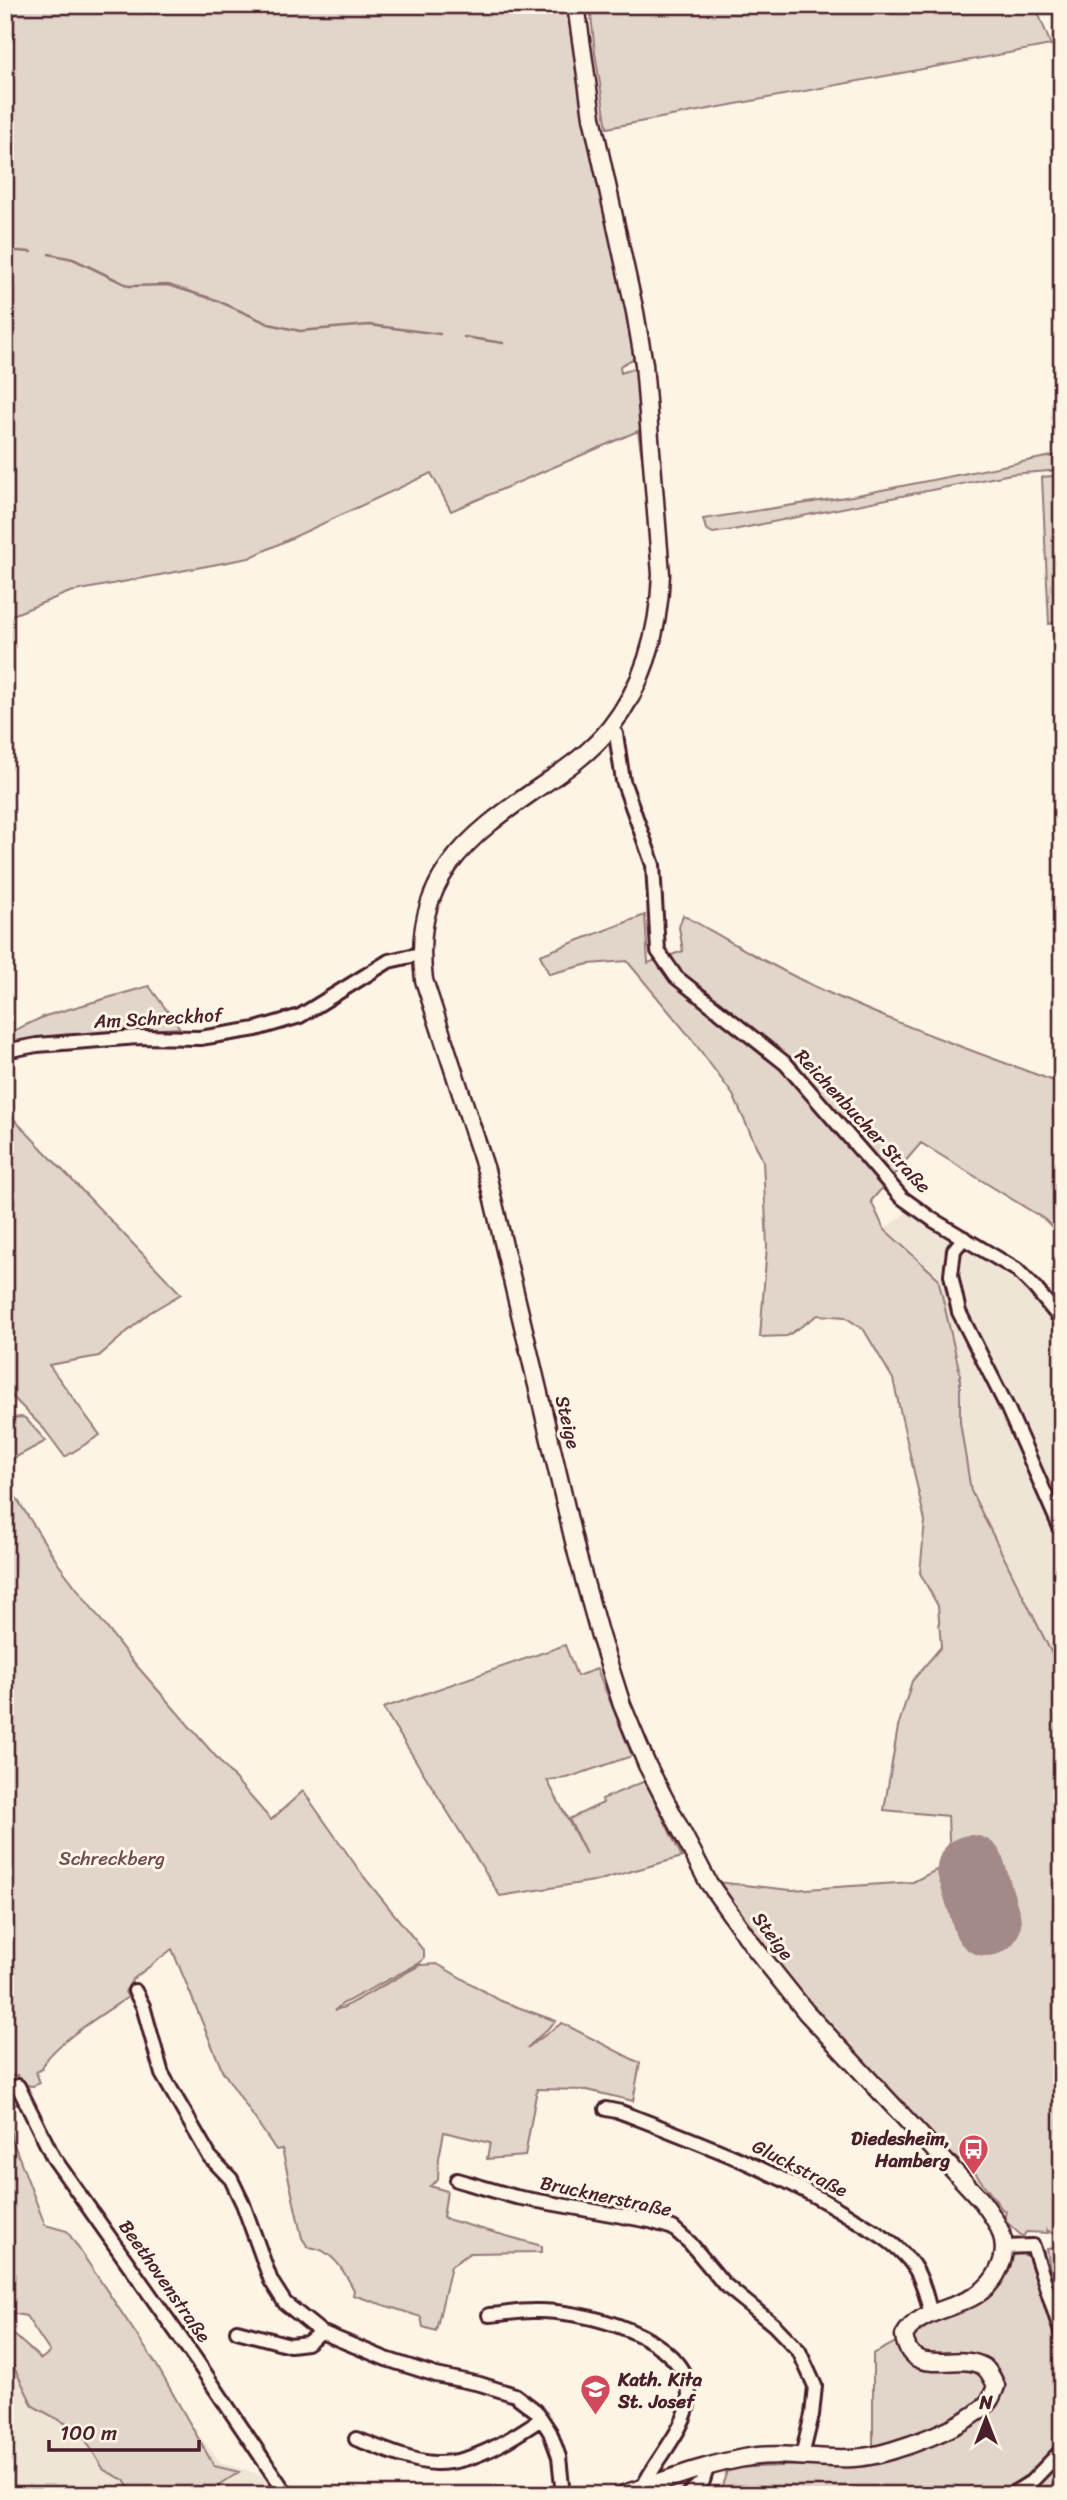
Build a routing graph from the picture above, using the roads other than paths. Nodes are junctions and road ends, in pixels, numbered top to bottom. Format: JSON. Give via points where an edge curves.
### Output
{"nodes":[{"id":1,"x":576,"y":5,"type":"edge"},
{"id":2,"x":610,"y":728,"type":"junction"},
{"id":3,"x":420,"y":954,"type":"junction"},
{"id":4,"x":5,"y":1051,"type":"edge"},
{"id":5,"x":964,"y":1238,"type":"junction"},
{"id":6,"x":1062,"y":1321,"type":"edge"},
{"id":7,"x":1062,"y":1532,"type":"edge"},
{"id":8,"x":135,"y":1991,"type":"dead end"},
{"id":9,"x":18,"y":2086,"type":"dead end"},
{"id":10,"x":606,"y":2109,"type":"dead end"},
{"id":11,"x":457,"y":2180,"type":"dead end"},
{"id":12,"x":1004,"y":2246,"type":"junction"},
{"id":13,"x":489,"y":2315,"type":"dead end"},
{"id":14,"x":931,"y":2315,"type":"junction"},
{"id":15,"x":237,"y":2331,"type":"dead end"},
{"id":16,"x":321,"y":2332,"type":"junction"},
{"id":17,"x":1062,"y":2335,"type":"edge"},
{"id":18,"x":541,"y":2419,"type":"junction"},
{"id":19,"x":356,"y":2439,"type":"dead end"},
{"id":20,"x":1062,"y":2450,"type":"edge"},
{"id":21,"x":802,"y":2456,"type":"junction"},
{"id":22,"x":708,"y":2465,"type":"junction"},
{"id":23,"x":643,"y":2487,"type":"junction"},
{"id":24,"x":287,"y":2495,"type":"edge"},
{"id":25,"x":563,"y":2495,"type":"edge"},
{"id":26,"x":621,"y":2495,"type":"edge"},
{"id":27,"x":687,"y":2495,"type":"edge"},
{"id":28,"x":1010,"y":2495,"type":"edge"}],
"edges":[{"from":1,"to":2,"type":"street","name":"Steige","via":[[592,117],[644,364],[662,575],[654,639],[641,675]]},
{"from":2,"to":3,"type":"street","name":"Steige","via":[[586,753],[470,839],[436,886],[426,912]]},
{"from":2,"to":5,"type":"street","name":"Reichenbucher Straße","via":[[616,734],[623,781],[653,865],[658,951],[670,969],[786,1064],[901,1197]]},
{"from":3,"to":4,"type":"street","name":"Am Schreckhof","via":[[389,961],[300,1016],[256,1029],[200,1038],[113,1039]]},
{"from":3,"to":12,"type":"street","name":"Steige","via":[[430,1002],[486,1170],[577,1554],[622,1705],[646,1765],[708,1882],[754,1947],[806,2012],[981,2200],[997,2221]]},
{"from":5,"to":6,"type":"street","name":"Reichenbucher Straße","via":[[1017,1270]]},
{"from":5,"to":7,"type":"street","via":[[954,1250],[951,1275],[959,1312]]},
{"from":8,"to":16,"type":"street","via":[[162,2074],[210,2157],[231,2179],[271,2281],[285,2303]]},
{"from":9,"to":24,"type":"street","name":"Beethovenstraße","via":[[53,2157]]},
{"from":10,"to":14,"type":"street","name":"Gluckstraße","via":[[732,2155],[844,2212],[911,2262]]},
{"from":11,"to":21,"type":"street","name":"Brucknerstraße","via":[[516,2197],[673,2228],[724,2284],[799,2351],[815,2386]]},
{"from":12,"to":14,"type":"street","via":[[994,2282],[977,2296]]},
{"from":12,"to":17,"type":"street","via":[[1033,2246]]},
{"from":13,"to":23,"type":"street","via":[[534,2311],[610,2322],[663,2349],[681,2369],[689,2396],[682,2423]]},
{"from":14,"to":21,"type":"street","via":[[917,2320],[907,2331],[906,2347],[921,2360],[985,2368],[996,2386],[988,2402],[952,2428],[893,2450],[862,2457]]},
{"from":15,"to":16,"type":"street","via":[[290,2345],[307,2343]]},
{"from":16,"to":18,"type":"street","via":[[413,2368],[515,2395]]},
{"from":18,"to":19,"type":"street","via":[[511,2439],[466,2459],[435,2463]]},
{"from":18,"to":25,"type":"street","via":[[559,2457]]},
{"from":20,"to":28,"type":"street","via":[[1031,2482]]},
{"from":21,"to":22,"type":"street","via":[[753,2456]]},
{"from":22,"to":23,"type":"street"},
{"from":22,"to":27,"type":"street","via":[[703,2481]]},
{"from":23,"to":26,"type":"street"}]}
